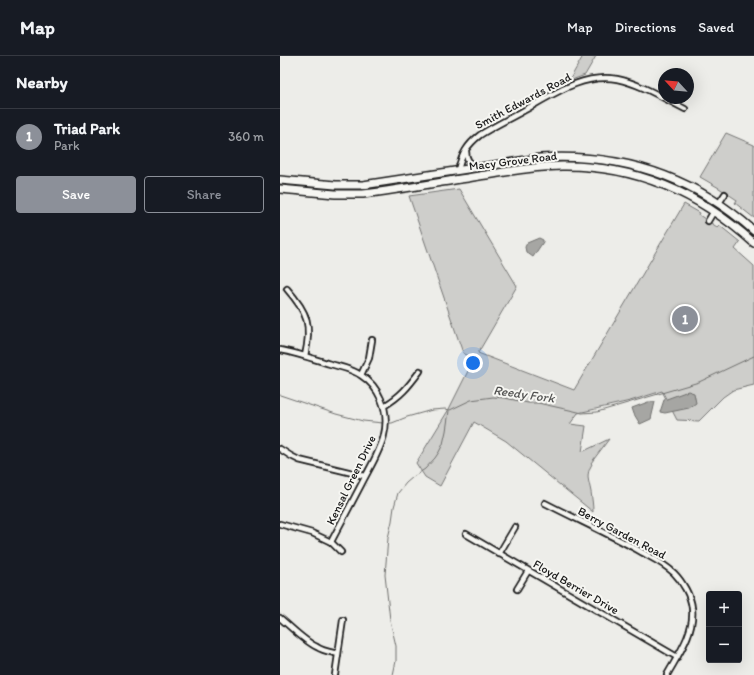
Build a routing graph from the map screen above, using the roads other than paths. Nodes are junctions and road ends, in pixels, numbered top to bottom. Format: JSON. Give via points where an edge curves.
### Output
{"nodes":[{"id":1,"x":685,"y":109,"type":"dead end"},
{"id":2,"x":466,"y":151,"type":"junction"},
{"id":3,"x":528,"y":159,"type":"junction"},
{"id":4,"x":476,"y":167,"type":"junction"},
{"id":5,"x":458,"y":170,"type":"junction"},
{"id":6,"x":466,"y":178,"type":"junction"},
{"id":7,"x":280,"y":180,"type":"edge"},
{"id":8,"x":660,"y":183,"type":"junction"},
{"id":9,"x":324,"y":184,"type":"junction"},
{"id":10,"x":280,"y":188,"type":"edge"},
{"id":11,"x":725,"y":194,"type":"dead end"},
{"id":12,"x":719,"y":203,"type":"junction"},
{"id":13,"x":714,"y":211,"type":"junction"},
{"id":14,"x":708,"y":221,"type":"dead end"},
{"id":15,"x":754,"y":231,"type":"edge"},
{"id":16,"x":754,"y":234,"type":"edge"},
{"id":17,"x":754,"y":243,"type":"edge"},
{"id":18,"x":288,"y":290,"type":"dead end"},
{"id":19,"x":372,"y":340,"type":"dead end"},
{"id":20,"x":280,"y":350,"type":"edge"},
{"id":21,"x":305,"y":356,"type":"junction"},
{"id":22,"x":420,"y":371,"type":"dead end"},
{"id":23,"x":361,"y":375,"type":"junction"},
{"id":24,"x":384,"y":406,"type":"junction"},
{"id":25,"x":280,"y":450,"type":"edge"},
{"id":26,"x":366,"y":476,"type":"junction"},
{"id":27,"x":545,"y":503,"type":"dead end"},
{"id":28,"x":280,"y":524,"type":"edge"},
{"id":29,"x":515,"y":527,"type":"dead end"},
{"id":30,"x":466,"y":534,"type":"dead end"},
{"id":31,"x":331,"y":542,"type":"junction"},
{"id":32,"x":340,"y":552,"type":"dead end"},
{"id":33,"x":499,"y":554,"type":"junction"},
{"id":34,"x":528,"y":571,"type":"junction"},
{"id":35,"x":517,"y":589,"type":"dead end"},
{"id":36,"x":280,"y":618,"type":"edge"},
{"id":37,"x":342,"y":620,"type":"dead end"},
{"id":38,"x":338,"y":654,"type":"junction"},
{"id":39,"x":677,"y":657,"type":"junction"},
{"id":40,"x":335,"y":675,"type":"edge"},
{"id":41,"x":667,"y":675,"type":"edge"}],
"edges":[{"from":1,"to":2,"type":"street","name":"Smith Edwards Road","via":[[625,81],[603,78],[589,80],[562,90],[485,132],[476,138]]},
{"from":2,"to":4,"type":"street","via":[[468,161]]},
{"from":2,"to":5,"type":"street","name":"Smith Edwards Road"},
{"from":3,"to":4,"type":"main road","name":"Macy Grove Road"},
{"from":3,"to":6,"type":"main road","via":[[472,172]]},
{"from":3,"to":12,"type":"main road","name":"Macy Grove Road","via":[[574,157],[630,164],[677,181]]},
{"from":4,"to":5,"type":"main road","name":"Macy Grove Road"},
{"from":5,"to":9,"type":"main road","name":"Macy Grove Road","via":[[363,185]]},
{"from":6,"to":8,"type":"main road","name":"Macy Grove Road","via":[[540,167],[574,166],[617,171]]},
{"from":6,"to":10,"type":"main road","name":"Macy Grove Road","via":[[359,194]]},
{"from":7,"to":9,"type":"main road","name":"Macy Grove Road"},
{"from":8,"to":12,"type":"main road","via":[[691,193],[713,204]]},
{"from":8,"to":13,"type":"main road","name":"Macy Grove Road"},
{"from":9,"to":10,"type":"main road","via":[[320,188]]},
{"from":11,"to":12,"type":"street"},
{"from":12,"to":15,"type":"main road","name":"Macy Grove Road"},
{"from":13,"to":14,"type":"street"},
{"from":13,"to":16,"type":"main road","via":[[723,212]]},
{"from":13,"to":17,"type":"main road","name":"Macy Grove Road"},
{"from":18,"to":21,"type":"street","via":[[304,311],[308,324]]},
{"from":19,"to":23,"type":"street","via":[[369,358]]},
{"from":20,"to":21,"type":"street","name":"Kensal Green Drive"},
{"from":21,"to":23,"type":"street","name":"Kensal Green Drive"},
{"from":22,"to":24,"type":"street","via":[[402,394]]},
{"from":23,"to":24,"type":"street","name":"Kensal Green Drive","via":[[375,388]]},
{"from":24,"to":26,"type":"street","name":"Kensal Green Drive","via":[[384,438]]},
{"from":25,"to":26,"type":"street","via":[[300,460]]},
{"from":26,"to":31,"type":"street","name":"Kensal Green Drive"},
{"from":27,"to":39,"type":"street","name":"Berry Garden Road","via":[[652,558],[679,579],[689,597],[692,612],[687,639]]},
{"from":28,"to":31,"type":"street","via":[[312,533]]},
{"from":29,"to":33,"type":"street"},
{"from":30,"to":33,"type":"street","name":"Floyd Berrier Drive"},
{"from":31,"to":32,"type":"street"},
{"from":33,"to":34,"type":"street","name":"Floyd Berrier Drive"},
{"from":34,"to":35,"type":"street"},
{"from":34,"to":39,"type":"street","name":"Floyd Berrier Drive"},
{"from":36,"to":38,"type":"street","via":[[317,648]]},
{"from":37,"to":38,"type":"street"},
{"from":38,"to":40,"type":"street"},
{"from":39,"to":41,"type":"street","name":"Berry Garden Road"}]}
